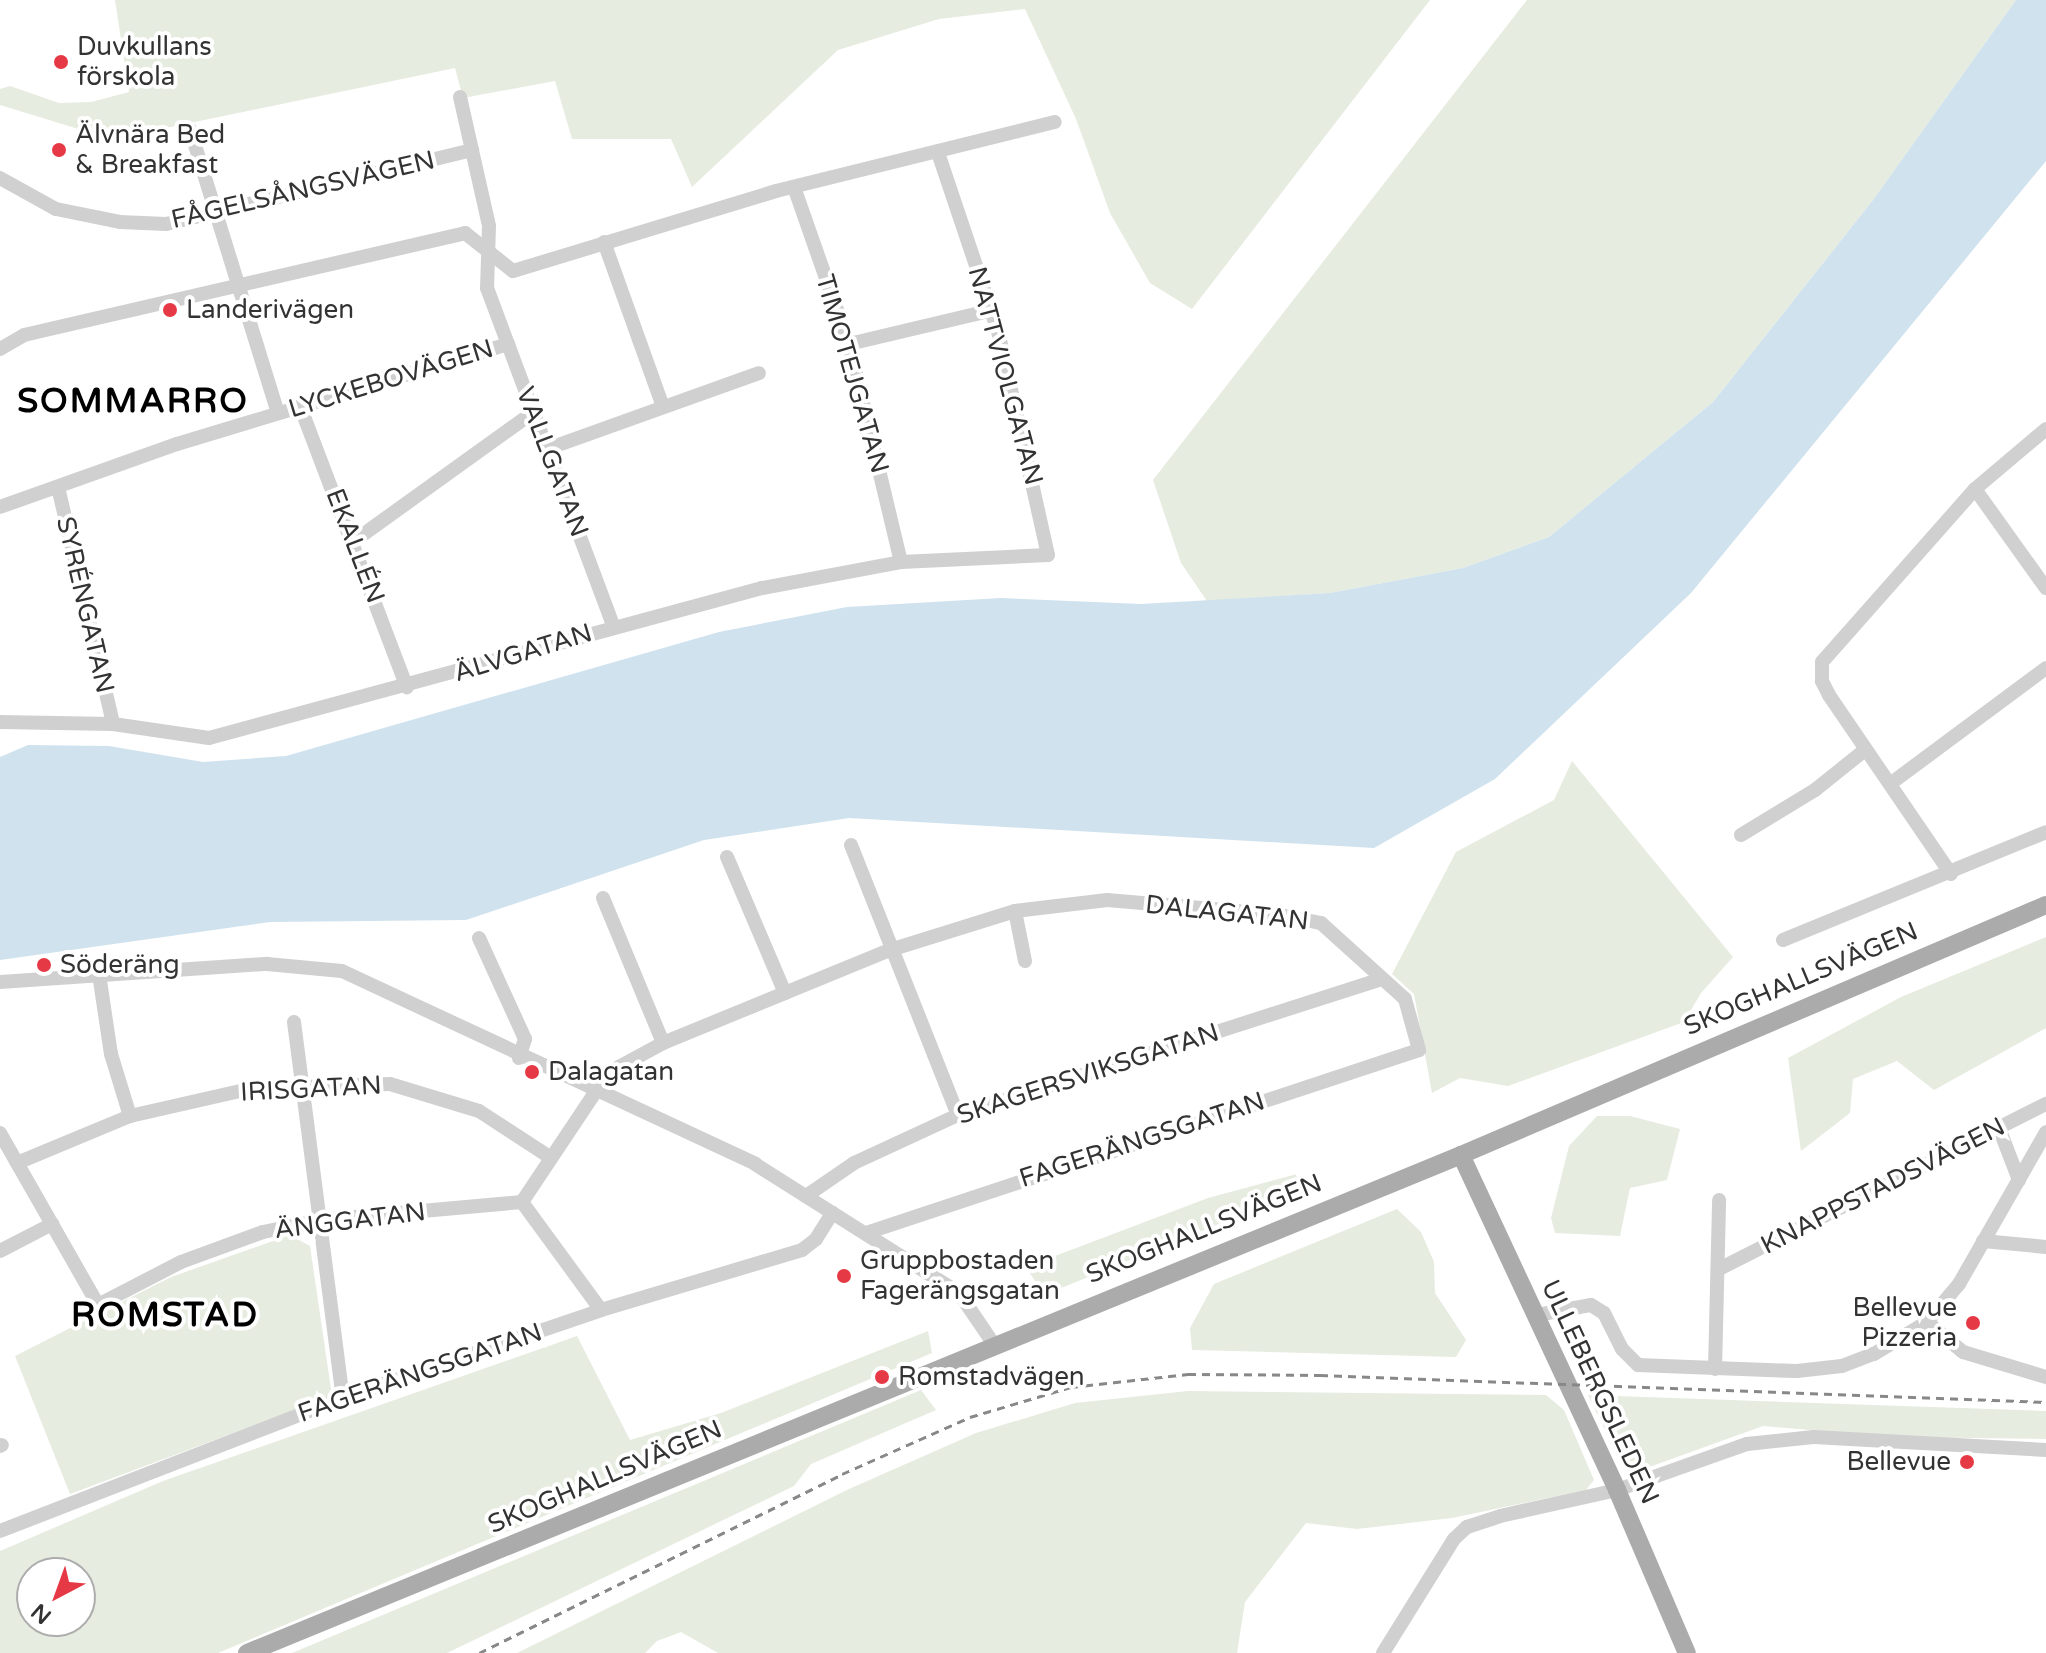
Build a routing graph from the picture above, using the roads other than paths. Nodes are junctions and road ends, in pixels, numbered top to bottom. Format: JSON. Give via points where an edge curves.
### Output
{"nodes":[{"id":1,"x":460,"y":97,"type":"dead end"},
{"id":2,"x":1055,"y":122,"type":"dead end"},
{"id":3,"x":190,"y":129,"type":"dead end"},
{"id":4,"x":472,"y":150,"type":"junction"},
{"id":5,"x":943,"y":152,"type":"junction"},
{"id":6,"x":0,"y":178,"type":"edge"},
{"id":7,"x":794,"y":187,"type":"junction"},
{"id":8,"x":217,"y":215,"type":"junction"},
{"id":9,"x":604,"y":242,"type":"junction"},
{"id":10,"x":487,"y":250,"type":"junction"},
{"id":11,"x":240,"y":286,"type":"junction"},
{"id":12,"x":989,"y":311,"type":"junction"},
{"id":13,"x":3,"y":342,"type":"edge"},
{"id":14,"x":508,"y":344,"type":"junction"},
{"id":15,"x":849,"y":344,"type":"junction"},
{"id":16,"x":759,"y":373,"type":"dead end"},
{"id":17,"x":300,"y":406,"type":"junction"},
{"id":18,"x":663,"y":407,"type":"junction"},
{"id":19,"x":278,"y":413,"type":"junction"},
{"id":20,"x":532,"y":413,"type":"junction"},
{"id":21,"x":2046,"y":429,"type":"edge"},
{"id":22,"x":547,"y":449,"type":"junction"},
{"id":23,"x":58,"y":487,"type":"junction"},
{"id":24,"x":1975,"y":489,"type":"junction"},
{"id":25,"x":0,"y":507,"type":"edge"},
{"id":26,"x":354,"y":541,"type":"junction"},
{"id":27,"x":1048,"y":555,"type":"joint"},
{"id":28,"x":901,"y":562,"type":"junction"},
{"id":29,"x":2046,"y":588,"type":"edge"},
{"id":30,"x":613,"y":625,"type":"junction"},
{"id":31,"x":2046,"y":668,"type":"edge"},
{"id":32,"x":407,"y":687,"type":"junction"},
{"id":33,"x":0,"y":722,"type":"edge"},
{"id":34,"x":113,"y":724,"type":"junction"},
{"id":35,"x":1865,"y":750,"type":"junction"},
{"id":36,"x":1890,"y":784,"type":"junction"},
{"id":37,"x":2046,"y":832,"type":"edge"},
{"id":38,"x":1741,"y":835,"type":"dead end"},
{"id":39,"x":851,"y":845,"type":"dead end"},
{"id":40,"x":727,"y":857,"type":"dead end"},
{"id":41,"x":1951,"y":874,"type":"junction"},
{"id":42,"x":603,"y":898,"type":"dead end"},
{"id":43,"x":2046,"y":905,"type":"edge"},
{"id":44,"x":1015,"y":911,"type":"junction"},
{"id":45,"x":479,"y":938,"type":"dead end"},
{"id":46,"x":1783,"y":940,"type":"dead end"},
{"id":47,"x":890,"y":950,"type":"junction"},
{"id":48,"x":1025,"y":961,"type":"dead end"},
{"id":49,"x":99,"y":974,"type":"junction"},
{"id":50,"x":1382,"y":979,"type":"junction"},
{"id":51,"x":0,"y":982,"type":"edge"},
{"id":52,"x":785,"y":993,"type":"junction"},
{"id":53,"x":294,"y":1022,"type":"dead end"},
{"id":54,"x":663,"y":1043,"type":"junction"},
{"id":55,"x":1419,"y":1050,"type":"joint"},
{"id":56,"x":519,"y":1058,"type":"junction"},
{"id":57,"x":299,"y":1085,"type":"junction"},
{"id":58,"x":597,"y":1092,"type":"junction"},
{"id":59,"x":2046,"y":1104,"type":"edge"},
{"id":60,"x":958,"y":1115,"type":"junction"},
{"id":61,"x":130,"y":1116,"type":"junction"},
{"id":62,"x":1999,"y":1128,"type":"junction"},
{"id":63,"x":2046,"y":1132,"type":"edge"},
{"id":64,"x":0,"y":1133,"type":"edge"},
{"id":65,"x":1461,"y":1155,"type":"junction"},
{"id":66,"x":551,"y":1158,"type":"junction"},
{"id":67,"x":17,"y":1163,"type":"junction"},
{"id":68,"x":2019,"y":1180,"type":"junction"},
{"id":69,"x":806,"y":1196,"type":"junction"},
{"id":70,"x":1719,"y":1200,"type":"dead end"},
{"id":71,"x":522,"y":1202,"type":"junction"},
{"id":72,"x":832,"y":1213,"type":"junction"},
{"id":73,"x":321,"y":1220,"type":"junction"},
{"id":74,"x":52,"y":1224,"type":"junction"},
{"id":75,"x":866,"y":1233,"type":"junction"},
{"id":76,"x":1983,"y":1241,"type":"junction"},
{"id":77,"x":2046,"y":1247,"type":"edge"},
{"id":78,"x":0,"y":1251,"type":"edge"},
{"id":79,"x":1721,"y":1268,"type":"junction"},
{"id":80,"x":601,"y":1310,"type":"junction"},
{"id":81,"x":1537,"y":1315,"type":"junction"},
{"id":82,"x":1927,"y":1322,"type":"junction"},
{"id":83,"x":993,"y":1343,"type":"junction"},
{"id":84,"x":1715,"y":1369,"type":"junction"},
{"id":85,"x":2046,"y":1377,"type":"edge"},
{"id":86,"x":343,"y":1398,"type":"junction"},
{"id":87,"x":2046,"y":1450,"type":"edge"},
{"id":88,"x":1617,"y":1490,"type":"junction"},
{"id":89,"x":0,"y":1531,"type":"edge"},
{"id":90,"x":247,"y":1653,"type":"edge"},
{"id":91,"x":1383,"y":1653,"type":"edge"},
{"id":92,"x":1687,"y":1653,"type":"edge"}],
"edges":[{"from":1,"to":4,"type":"street","name":"VALLGATAN"},
{"from":2,"to":5,"type":"street"},
{"from":3,"to":8,"type":"street"},
{"from":4,"to":8,"type":"street","name":"FÅGELSÅNGSVÄGEN"},
{"from":4,"to":10,"type":"street","name":"VALLGATAN","via":[[489,226]]},
{"from":5,"to":7,"type":"street"},
{"from":5,"to":12,"type":"street","name":"NATTVIOLGATAN"},
{"from":6,"to":8,"type":"street","name":"FÅGELSÅNGSVÄGEN","via":[[56,209],[120,222],[166,224]]},
{"from":7,"to":9,"type":"street"},
{"from":7,"to":15,"type":"street","name":"TIMOTEJGATAN"},
{"from":8,"to":11,"type":"street"},
{"from":9,"to":10,"type":"street","via":[[513,271]]},
{"from":9,"to":18,"type":"street"},
{"from":10,"to":11,"type":"street","via":[[465,233]]},
{"from":10,"to":14,"type":"street","name":"VALLGATAN","via":[[487,288]]},
{"from":11,"to":13,"type":"street"},
{"from":11,"to":19,"type":"street"},
{"from":12,"to":15,"type":"street"},
{"from":12,"to":27,"type":"street","name":"NATTVIOLGATAN"},
{"from":14,"to":17,"type":"street","name":"LYCKEBOVÄGEN"},
{"from":14,"to":20,"type":"street","name":"VALLGATAN"},
{"from":15,"to":28,"type":"street","name":"TIMOTEJGATAN"},
{"from":16,"to":18,"type":"street"},
{"from":17,"to":19,"type":"street","name":"LYCKEBOVÄGEN"},
{"from":17,"to":26,"type":"street","name":"EKALLÉN"},
{"from":18,"to":22,"type":"street"},
{"from":19,"to":23,"type":"street","name":"LYCKEBOVÄGEN"},
{"from":20,"to":22,"type":"street","name":"VALLGATAN"},
{"from":20,"to":26,"type":"street"},
{"from":21,"to":24,"type":"street"},
{"from":22,"to":30,"type":"street","name":"VALLGATAN"},
{"from":23,"to":25,"type":"street","name":"LYCKEBOVÄGEN"},
{"from":23,"to":34,"type":"street","name":"SYRÉNGATAN"},
{"from":24,"to":29,"type":"street"},
{"from":24,"to":35,"type":"street","via":[[1822,662],[1822,681]]},
{"from":26,"to":32,"type":"street","name":"EKALLÉN"},
{"from":27,"to":28,"type":"street","name":"ÄLVGATAN"},
{"from":28,"to":30,"type":"street","name":"ÄLVGATAN"},
{"from":30,"to":32,"type":"street","name":"ÄLVGATAN"},
{"from":31,"to":36,"type":"street"},
{"from":32,"to":34,"type":"street","name":"ÄLVGATAN","via":[[209,738]]},
{"from":33,"to":34,"type":"street","name":"ÄLVGATAN"},
{"from":35,"to":36,"type":"street"},
{"from":35,"to":38,"type":"street","via":[[1815,790]]},
{"from":36,"to":41,"type":"street"},
{"from":37,"to":41,"type":"street"},
{"from":39,"to":47,"type":"street"},
{"from":40,"to":52,"type":"street"},
{"from":41,"to":46,"type":"street"},
{"from":42,"to":54,"type":"street"},
{"from":43,"to":65,"type":"main road","name":"SKOGHALLSVÄGEN"},
{"from":44,"to":47,"type":"street","name":"DALAGATAN"},
{"from":44,"to":48,"type":"street"},
{"from":44,"to":50,"type":"street","name":"DALAGATAN","via":[[1107,900],[1281,915],[1321,923]]},
{"from":45,"to":56,"type":"street","via":[[525,1039]]},
{"from":47,"to":52,"type":"street","name":"DALAGATAN"},
{"from":47,"to":60,"type":"street"},
{"from":49,"to":51,"type":"street"},
{"from":49,"to":56,"type":"street","via":[[267,964],[342,971],[422,1004]]},
{"from":49,"to":61,"type":"street","via":[[111,1054]]},
{"from":50,"to":55,"type":"street","name":"DALAGATAN","via":[[1405,999]]},
{"from":50,"to":60,"type":"street","name":"SKAGERSVIKSGATAN"},
{"from":52,"to":54,"type":"street","name":"DALAGATAN"},
{"from":53,"to":57,"type":"street"},
{"from":54,"to":58,"type":"street","name":"DALAGATAN","via":[[622,1062]]},
{"from":55,"to":75,"type":"street","name":"FAGERÄNGSGATAN"},
{"from":56,"to":58,"type":"street"},
{"from":57,"to":61,"type":"street","name":"IRISGATAN","via":[[249,1089]]},
{"from":57,"to":66,"type":"street","name":"IRISGATAN","via":[[390,1084],[479,1111]]},
{"from":57,"to":73,"type":"street"},
{"from":58,"to":66,"type":"street","name":"DALAGATAN"},
{"from":58,"to":69,"type":"street","via":[[687,1129]]},
{"from":59,"to":62,"type":"street","name":"KNAPPSTADSVÄGEN"},
{"from":60,"to":69,"type":"street","name":"SKAGERSVIKSGATAN","via":[[854,1163]]},
{"from":61,"to":67,"type":"street","name":"IRISGATAN"},
{"from":62,"to":68,"type":"street"},
{"from":62,"to":79,"type":"street","name":"KNAPPSTADSVÄGEN"},
{"from":63,"to":68,"type":"street"},
{"from":64,"to":67,"type":"street"},
{"from":65,"to":81,"type":"main road","name":"ULLEBERGSLEDEN"},
{"from":65,"to":83,"type":"main road","name":"SKOGHALLSVÄGEN"},
{"from":66,"to":71,"type":"street","name":"DALAGATAN"},
{"from":67,"to":74,"type":"street"},
{"from":68,"to":76,"type":"street"},
{"from":69,"to":72,"type":"street"},
{"from":70,"to":79,"type":"street"},
{"from":71,"to":73,"type":"street","name":"ÄNGGATAN"},
{"from":71,"to":80,"type":"street"},
{"from":72,"to":75,"type":"street"},
{"from":72,"to":80,"type":"street","name":"FAGERÄNGSGATAN","via":[[802,1250]]},
{"from":73,"to":74,"type":"street","name":"ÄNGGATAN","via":[[263,1232],[181,1262],[98,1305]]},
{"from":73,"to":86,"type":"street"},
{"from":74,"to":78,"type":"street"},
{"from":75,"to":83,"type":"street","via":[[959,1293]]},
{"from":76,"to":77,"type":"street"},
{"from":76,"to":82,"type":"street"},
{"from":79,"to":84,"type":"street"},
{"from":80,"to":86,"type":"street","name":"FAGERÄNGSGATAN"},
{"from":81,"to":84,"type":"street","via":[[1591,1305],[1604,1313],[1622,1349],[1638,1365]]},
{"from":81,"to":88,"type":"main road","name":"ULLEBERGSLEDEN"},
{"from":82,"to":84,"type":"street","via":[[1874,1354],[1842,1366]]},
{"from":82,"to":85,"type":"street","via":[[1963,1352]]},
{"from":83,"to":90,"type":"main road","name":"SKOGHALLSVÄGEN"},
{"from":86,"to":89,"type":"street","name":"FAGERÄNGSGATAN"},
{"from":87,"to":88,"type":"street","via":[[1814,1437],[1747,1444]]},
{"from":88,"to":91,"type":"street","via":[[1467,1527],[1438,1561]]},
{"from":88,"to":92,"type":"main road","name":"ULLEBERGSLEDEN"}]}
